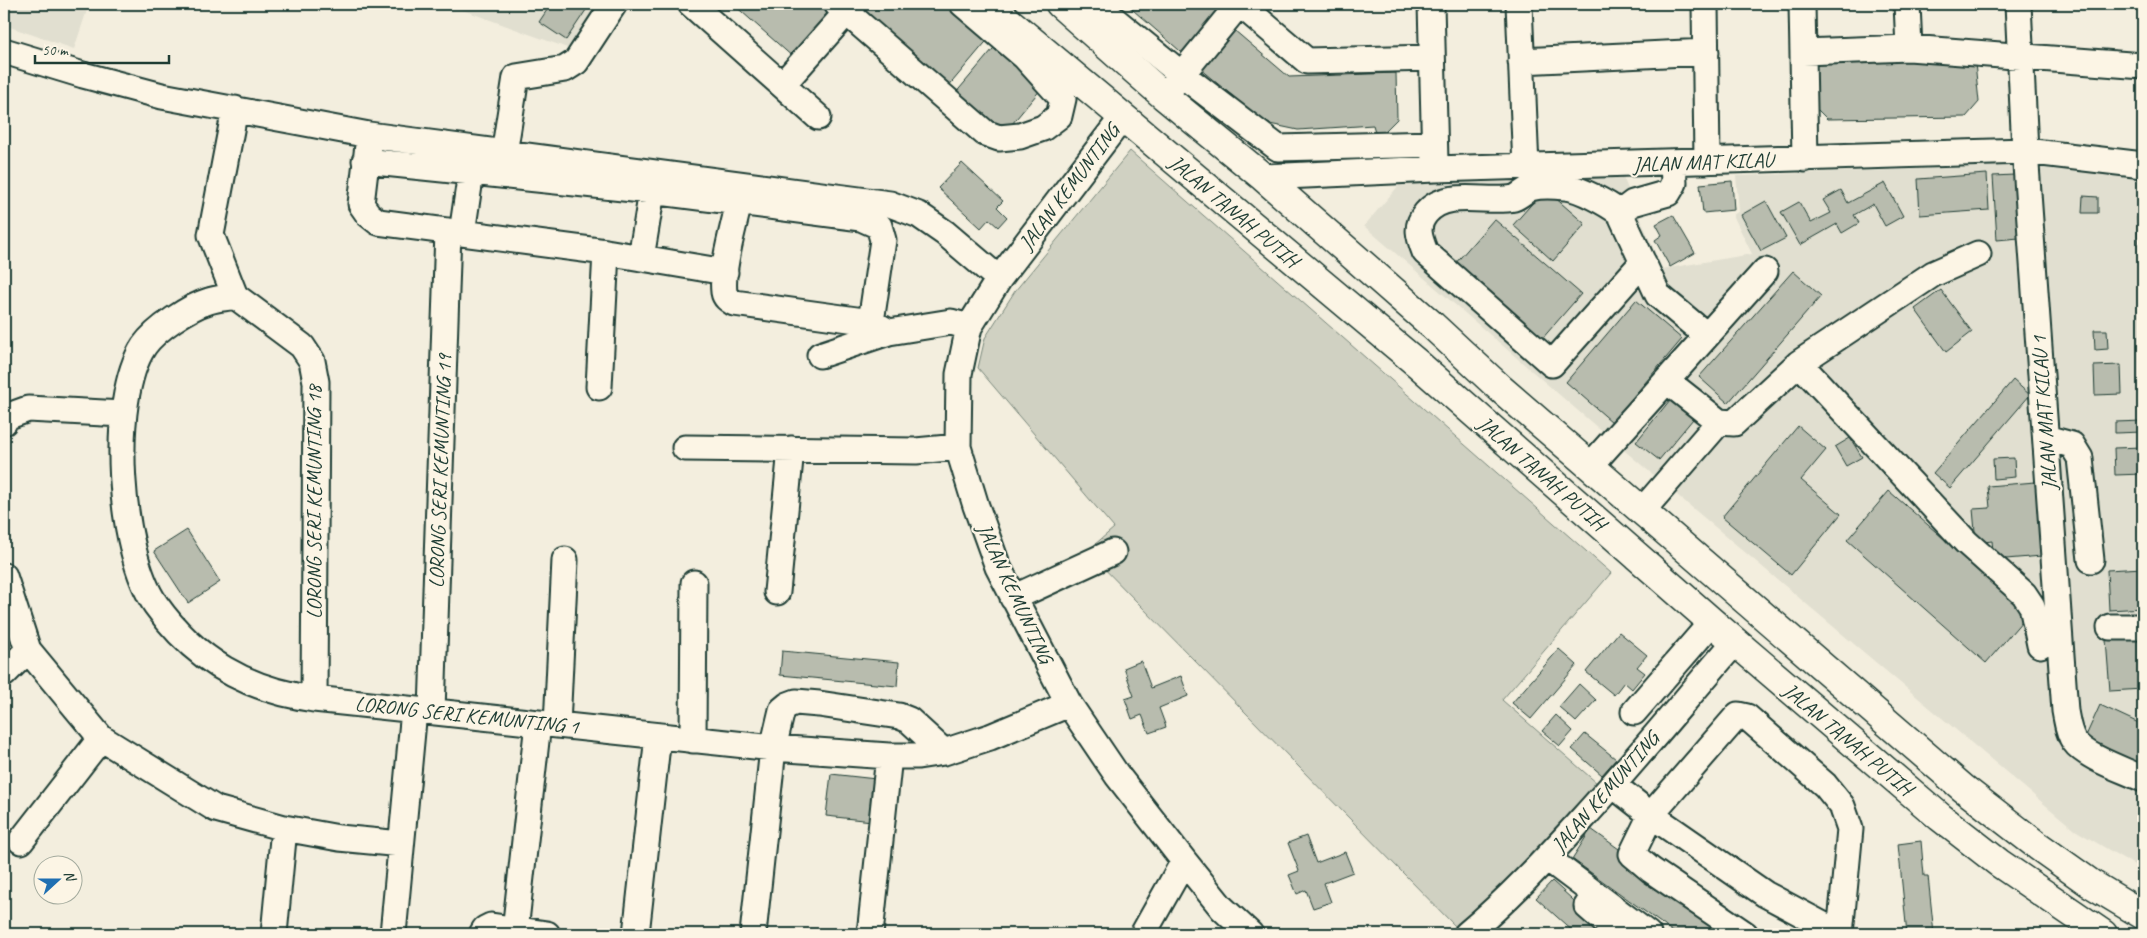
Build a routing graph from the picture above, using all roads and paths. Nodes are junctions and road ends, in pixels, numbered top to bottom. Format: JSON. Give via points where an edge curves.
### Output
{"nodes":[{"id":1,"x":614,"y":4,"type":"edge"},
{"id":2,"x":691,"y":4,"type":"edge"},
{"id":3,"x":963,"y":4,"type":"edge"},
{"id":4,"x":988,"y":4,"type":"edge"},
{"id":5,"x":1060,"y":4,"type":"edge"},
{"id":6,"x":1095,"y":4,"type":"edge"},
{"id":7,"x":1240,"y":4,"type":"edge"},
{"id":8,"x":1431,"y":4,"type":"edge"},
{"id":9,"x":1519,"y":4,"type":"edge"},
{"id":10,"x":1706,"y":4,"type":"edge"},
{"id":11,"x":1802,"y":4,"type":"edge"},
{"id":12,"x":1907,"y":4,"type":"edge"},
{"id":13,"x":2018,"y":4,"type":"edge"},
{"id":14,"x":846,"y":7,"type":"edge"},
{"id":15,"x":1909,"y":48,"type":"junction"},
{"id":16,"x":4,"y":51,"type":"edge"},
{"id":17,"x":1029,"y":51,"type":"junction"},
{"id":18,"x":1706,"y":52,"type":"junction"},
{"id":19,"x":1803,"y":52,"type":"junction"},
{"id":20,"x":2020,"y":55,"type":"junction"},
{"id":21,"x":1432,"y":58,"type":"junction"},
{"id":22,"x":1521,"y":61,"type":"junction"},
{"id":23,"x":2143,"y":66,"type":"edge"},
{"id":24,"x":1181,"y":74,"type":"junction"},
{"id":25,"x":782,"y":85,"type":"junction"},
{"id":26,"x":1164,"y":96,"type":"junction"},
{"id":27,"x":235,"y":109,"type":"junction"},
{"id":28,"x":818,"y":117,"type":"dead end"},
{"id":29,"x":1122,"y":118,"type":"junction"},
{"id":30,"x":369,"y":136,"type":"junction"},
{"id":31,"x":1434,"y":144,"type":"junction"},
{"id":32,"x":2025,"y":151,"type":"junction"},
{"id":33,"x":504,"y":154,"type":"junction"},
{"id":34,"x":1805,"y":159,"type":"junction"},
{"id":35,"x":365,"y":161,"type":"junction"},
{"id":36,"x":1707,"y":161,"type":"junction"},
{"id":37,"x":1673,"y":163,"type":"junction"},
{"id":38,"x":2143,"y":164,"type":"edge"},
{"id":39,"x":1526,"y":168,"type":"junction"},
{"id":40,"x":1435,"y":169,"type":"junction"},
{"id":41,"x":471,"y":172,"type":"junction"},
{"id":42,"x":1263,"y":177,"type":"junction"},
{"id":43,"x":652,"y":191,"type":"junction"},
{"id":44,"x":739,"y":202,"type":"junction"},
{"id":45,"x":1620,"y":212,"type":"junction"},
{"id":46,"x":455,"y":232,"type":"junction"},
{"id":47,"x":606,"y":252,"type":"junction"},
{"id":48,"x":1978,"y":254,"type":"dead end"},
{"id":49,"x":641,"y":258,"type":"junction"},
{"id":50,"x":1643,"y":262,"type":"junction"},
{"id":51,"x":1765,"y":271,"type":"dead end"},
{"id":52,"x":725,"y":272,"type":"junction"},
{"id":53,"x":999,"y":279,"type":"junction"},
{"id":54,"x":235,"y":296,"type":"junction"},
{"id":55,"x":880,"y":327,"type":"junction"},
{"id":56,"x":968,"y":327,"type":"junction"},
{"id":57,"x":1706,"y":335,"type":"junction"},
{"id":58,"x":820,"y":355,"type":"dead end"},
{"id":59,"x":1799,"y":363,"type":"junction"},
{"id":60,"x":1667,"y":381,"type":"junction"},
{"id":61,"x":599,"y":387,"type":"dead end"},
{"id":62,"x":123,"y":414,"type":"junction"},
{"id":63,"x":4,"y":422,"type":"edge"},
{"id":64,"x":1719,"y":422,"type":"junction"},
{"id":65,"x":2046,"y":438,"type":"junction"},
{"id":66,"x":958,"y":447,"type":"junction"},
{"id":67,"x":685,"y":448,"type":"dead end"},
{"id":68,"x":791,"y":450,"type":"junction"},
{"id":69,"x":1590,"y":466,"type":"junction"},
{"id":70,"x":1642,"y":511,"type":"junction"},
{"id":71,"x":1113,"y":552,"type":"dead end"},
{"id":72,"x":565,"y":560,"type":"dead end"},
{"id":73,"x":2091,"y":560,"type":"dead end"},
{"id":74,"x":4,"y":576,"type":"edge"},
{"id":75,"x":694,"y":583,"type":"dead end"},
{"id":76,"x":777,"y":592,"type":"dead end"},
{"id":77,"x":1013,"y":598,"type":"junction"},
{"id":78,"x":1712,"y":622,"type":"junction"},
{"id":79,"x":2110,"y":628,"type":"dead end"},
{"id":80,"x":2143,"y":628,"type":"edge"},
{"id":81,"x":1735,"y":642,"type":"junction"},
{"id":82,"x":2040,"y":645,"type":"dead end"},
{"id":83,"x":28,"y":650,"type":"junction"},
{"id":84,"x":4,"y":674,"type":"edge"},
{"id":85,"x":314,"y":699,"type":"junction"},
{"id":86,"x":1069,"y":704,"type":"junction"},
{"id":87,"x":423,"y":710,"type":"junction"},
{"id":88,"x":1634,"y":712,"type":"dead end"},
{"id":89,"x":547,"y":724,"type":"junction"},
{"id":90,"x":658,"y":736,"type":"junction"},
{"id":91,"x":101,"y":738,"type":"junction"},
{"id":92,"x":693,"y":740,"type":"junction"},
{"id":93,"x":773,"y":748,"type":"junction"},
{"id":94,"x":944,"y":752,"type":"junction"},
{"id":95,"x":889,"y":756,"type":"junction"},
{"id":96,"x":2143,"y":779,"type":"edge"},
{"id":97,"x":1613,"y":784,"type":"junction"},
{"id":98,"x":1651,"y":815,"type":"junction"},
{"id":99,"x":284,"y":828,"type":"junction"},
{"id":100,"x":21,"y":841,"type":"dead end"},
{"id":101,"x":401,"y":844,"type":"junction"},
{"id":102,"x":1184,"y":861,"type":"junction"},
{"id":103,"x":1544,"y":861,"type":"junction"},
{"id":104,"x":2143,"y":915,"type":"edge"},
{"id":105,"x":496,"y":930,"type":"edge"},
{"id":106,"x":274,"y":934,"type":"edge"},
{"id":107,"x":393,"y":934,"type":"edge"},
{"id":108,"x":547,"y":934,"type":"edge"},
{"id":109,"x":636,"y":934,"type":"edge"},
{"id":110,"x":753,"y":934,"type":"edge"},
{"id":111,"x":870,"y":934,"type":"edge"},
{"id":112,"x":1143,"y":934,"type":"edge"},
{"id":113,"x":1250,"y":934,"type":"edge"},
{"id":114,"x":1467,"y":934,"type":"edge"},
{"id":115,"x":1619,"y":934,"type":"edge"},
{"id":116,"x":1648,"y":934,"type":"edge"},
{"id":117,"x":1745,"y":934,"type":"edge"},
{"id":118,"x":2102,"y":934,"type":"edge"}],
"edges":[{"from":1,"to":33,"type":"street","via":[[576,62],[565,69],[516,77]]},
{"from":2,"to":25,"type":"street"},
{"from":3,"to":17,"type":"street"},
{"from":4,"to":17,"type":"highway","name":"JALAN TANAH PUTIH"},
{"from":5,"to":26,"type":"highway","name":"JALAN TANAH PUTIH"},
{"from":6,"to":24,"type":"street"},
{"from":7,"to":21,"type":"street","via":[[1307,61]]},
{"from":7,"to":24,"type":"street"},
{"from":8,"to":21,"type":"street"},
{"from":9,"to":22,"type":"street"},
{"from":10,"to":18,"type":"street"},
{"from":11,"to":19,"type":"street"},
{"from":12,"to":15,"type":"street"},
{"from":13,"to":20,"type":"street","name":"JALAN MAT KILAU 1"},
{"from":14,"to":17,"type":"street","via":[[985,133],[999,138],[1020,136],[1043,128],[1059,116],[1063,99]]},
{"from":14,"to":25,"type":"street"},
{"from":15,"to":19,"type":"street"},
{"from":15,"to":20,"type":"street"},
{"from":16,"to":27,"type":"street","via":[[162,96]]},
{"from":17,"to":29,"type":"highway","name":"JALAN TANAH PUTIH"},
{"from":18,"to":22,"type":"street"},
{"from":18,"to":36,"type":"street"},
{"from":19,"to":34,"type":"street"},
{"from":20,"to":23,"type":"street"},
{"from":20,"to":32,"type":"street","name":"JALAN MAT KILAU 1"},
{"from":21,"to":31,"type":"street"},
{"from":22,"to":39,"type":"street"},
{"from":24,"to":26,"type":"street"},
{"from":24,"to":31,"type":"street","via":[[1278,148]]},
{"from":25,"to":28,"type":"street"},
{"from":26,"to":42,"type":"highway","name":"JALAN TANAH PUTIH"},
{"from":27,"to":30,"type":"street"},
{"from":27,"to":54,"type":"street","via":[[211,235]]},
{"from":29,"to":53,"type":"street","name":"JALAN KEMUNTING"},
{"from":29,"to":78,"type":"highway","name":"JALAN TANAH PUTIH","via":[[1418,364]]},
{"from":30,"to":33,"type":"street"},
{"from":30,"to":35,"type":"street"},
{"from":31,"to":40,"type":"street"},
{"from":32,"to":34,"type":"street","name":"JALAN MAT KILAU"},
{"from":32,"to":38,"type":"street","name":"JALAN MAT KILAU"},
{"from":32,"to":65,"type":"street","name":"JALAN MAT KILAU 1"},
{"from":33,"to":53,"type":"street","via":[[890,204],[919,215]]},
{"from":34,"to":36,"type":"street","name":"JALAN MAT KILAU"},
{"from":35,"to":41,"type":"street"},
{"from":35,"to":46,"type":"street","via":[[361,204],[378,222]]},
{"from":36,"to":37,"type":"street","name":"JALAN MAT KILAU"},
{"from":37,"to":39,"type":"street","name":"JALAN MAT KILAU"},
{"from":37,"to":45,"type":"street","via":[[1674,183],[1668,193],[1634,203]]},
{"from":39,"to":40,"type":"street","name":"JALAN MAT KILAU"},
{"from":40,"to":42,"type":"street","name":"JALAN MAT KILAU"},
{"from":41,"to":43,"type":"street"},
{"from":41,"to":46,"type":"street","name":"LORONG SERI KEMUNTING 19"},
{"from":42,"to":69,"type":"highway","name":"JALAN TANAH PUTIH"},
{"from":43,"to":44,"type":"street"},
{"from":43,"to":49,"type":"street"},
{"from":44,"to":52,"type":"street"},
{"from":44,"to":55,"type":"street","via":[[861,218],[879,226],[883,240]]},
{"from":45,"to":50,"type":"street"},
{"from":45,"to":50,"type":"street","via":[[1567,186],[1530,188],[1515,198],[1451,200],[1438,204],[1420,220],[1418,229],[1425,252],[1552,364]]},
{"from":46,"to":47,"type":"street"},
{"from":46,"to":87,"type":"street","name":"LORONG SERI KEMUNTING 19"},
{"from":47,"to":49,"type":"street"},
{"from":47,"to":61,"type":"street"},
{"from":48,"to":59,"type":"street","via":[[1933,274]]},
{"from":49,"to":52,"type":"street"},
{"from":50,"to":57,"type":"street","via":[[1658,295]]},
{"from":51,"to":57,"type":"street"},
{"from":52,"to":55,"type":"street","via":[[724,294],[734,303]]},
{"from":53,"to":56,"type":"street","name":"JALAN KEMUNTING"},
{"from":54,"to":62,"type":"street","name":"LORONG SERI KEMUNTING 1","via":[[209,301],[182,314],[144,346],[132,375]]},
{"from":54,"to":85,"type":"street","name":"LORONG SERI KEMUNTING 18","via":[[302,346],[312,361],[316,382]]},
{"from":55,"to":56,"type":"street","via":[[951,322]]},
{"from":55,"to":58,"type":"street"},
{"from":56,"to":66,"type":"street","name":"JALAN KEMUNTING","via":[[959,374]]},
{"from":57,"to":60,"type":"street"},
{"from":59,"to":64,"type":"street","via":[[1734,423]]},
{"from":59,"to":82,"type":"street","via":[[1966,542],[2024,594],[2032,606]]},
{"from":60,"to":64,"type":"street"},
{"from":60,"to":69,"type":"street"},
{"from":62,"to":63,"type":"street","via":[[28,409],[6,417]]},
{"from":62,"to":85,"type":"street","name":"LORONG SERI KEMUNTING 1","via":[[123,486],[127,528],[140,572],[155,604],[199,652],[226,671],[284,695]]},
{"from":64,"to":70,"type":"street"},
{"from":65,"to":73,"type":"street","via":[[2072,445],[2080,458]]},
{"from":65,"to":96,"type":"street","name":"JALAN MAT KILAU 1","via":[[2068,726],[2074,741],[2086,752]]},
{"from":66,"to":68,"type":"street","via":[[916,451]]},
{"from":66,"to":77,"type":"street","name":"JALAN KEMUNTING","via":[[979,515]]},
{"from":67,"to":68,"type":"street"},
{"from":68,"to":76,"type":"street"},
{"from":69,"to":70,"type":"highway","name":"JALAN TANAH PUTIH"},
{"from":70,"to":104,"type":"highway","name":"JALAN TANAH PUTIH","via":[[1964,788],[2090,883]]},
{"from":71,"to":77,"type":"street"},
{"from":72,"to":89,"type":"street"},
{"from":74,"to":83,"type":"street"},
{"from":75,"to":92,"type":"street"},
{"from":77,"to":86,"type":"street","name":"JALAN KEMUNTING"},
{"from":78,"to":81,"type":"highway","name":"JALAN TANAH PUTIH"},
{"from":78,"to":88,"type":"street"},
{"from":79,"to":80,"type":"street"},
{"from":81,"to":97,"type":"street","name":"JALAN KEMUNTING"},
{"from":81,"to":118,"type":"highway","name":"JALAN TANAH PUTIH","via":[[1940,817],[1999,863]]},
{"from":83,"to":84,"type":"street"},
{"from":83,"to":91,"type":"street"},
{"from":85,"to":87,"type":"street","name":"LORONG SERI KEMUNTING 1"},
{"from":86,"to":94,"type":"street","name":"LORONG SERI KEMUNTING 1"},
{"from":86,"to":102,"type":"street","name":"JALAN KEMUNTING","via":[[1117,775]]},
{"from":87,"to":89,"type":"street","name":"LORONG SERI KEMUNTING 1"},
{"from":87,"to":101,"type":"street","name":"LORONG SERI KEMUNTING 19"},
{"from":89,"to":90,"type":"street","name":"LORONG SERI KEMUNTING 1"},
{"from":89,"to":105,"type":"street"},
{"from":90,"to":92,"type":"street","name":"LORONG SERI KEMUNTING 1"},
{"from":90,"to":109,"type":"street"},
{"from":91,"to":99,"type":"street","via":[[216,809]]},
{"from":91,"to":100,"type":"street"},
{"from":92,"to":93,"type":"street","name":"LORONG SERI KEMUNTING 1"},
{"from":93,"to":94,"type":"street","via":[[782,710],[796,702],[899,716],[909,720]]},
{"from":93,"to":95,"type":"street","name":"LORONG SERI KEMUNTING 1"},
{"from":93,"to":110,"type":"street"},
{"from":94,"to":95,"type":"street","name":"LORONG SERI KEMUNTING 1"},
{"from":95,"to":111,"type":"street"},
{"from":97,"to":98,"type":"street"},
{"from":97,"to":103,"type":"street","name":"JALAN KEMUNTING"},
{"from":98,"to":98,"type":"street","via":[[1765,894],[1840,934],[1850,828],[1842,806],[1825,785],[1747,717],[1738,716]]},
{"from":98,"to":117,"type":"street","via":[[1632,854]]},
{"from":99,"to":101,"type":"street"},
{"from":99,"to":106,"type":"street"},
{"from":101,"to":107,"type":"street","name":"LORONG SERI KEMUNTING 19"},
{"from":102,"to":112,"type":"street"},
{"from":102,"to":113,"type":"street","name":"JALAN KEMUNTING","via":[[1222,908]]},
{"from":103,"to":114,"type":"street","name":"JALAN KEMUNTING","via":[[1494,912]]},
{"from":103,"to":115,"type":"street"},
{"from":103,"to":116,"type":"street"},
{"from":105,"to":108,"type":"street"}]}
